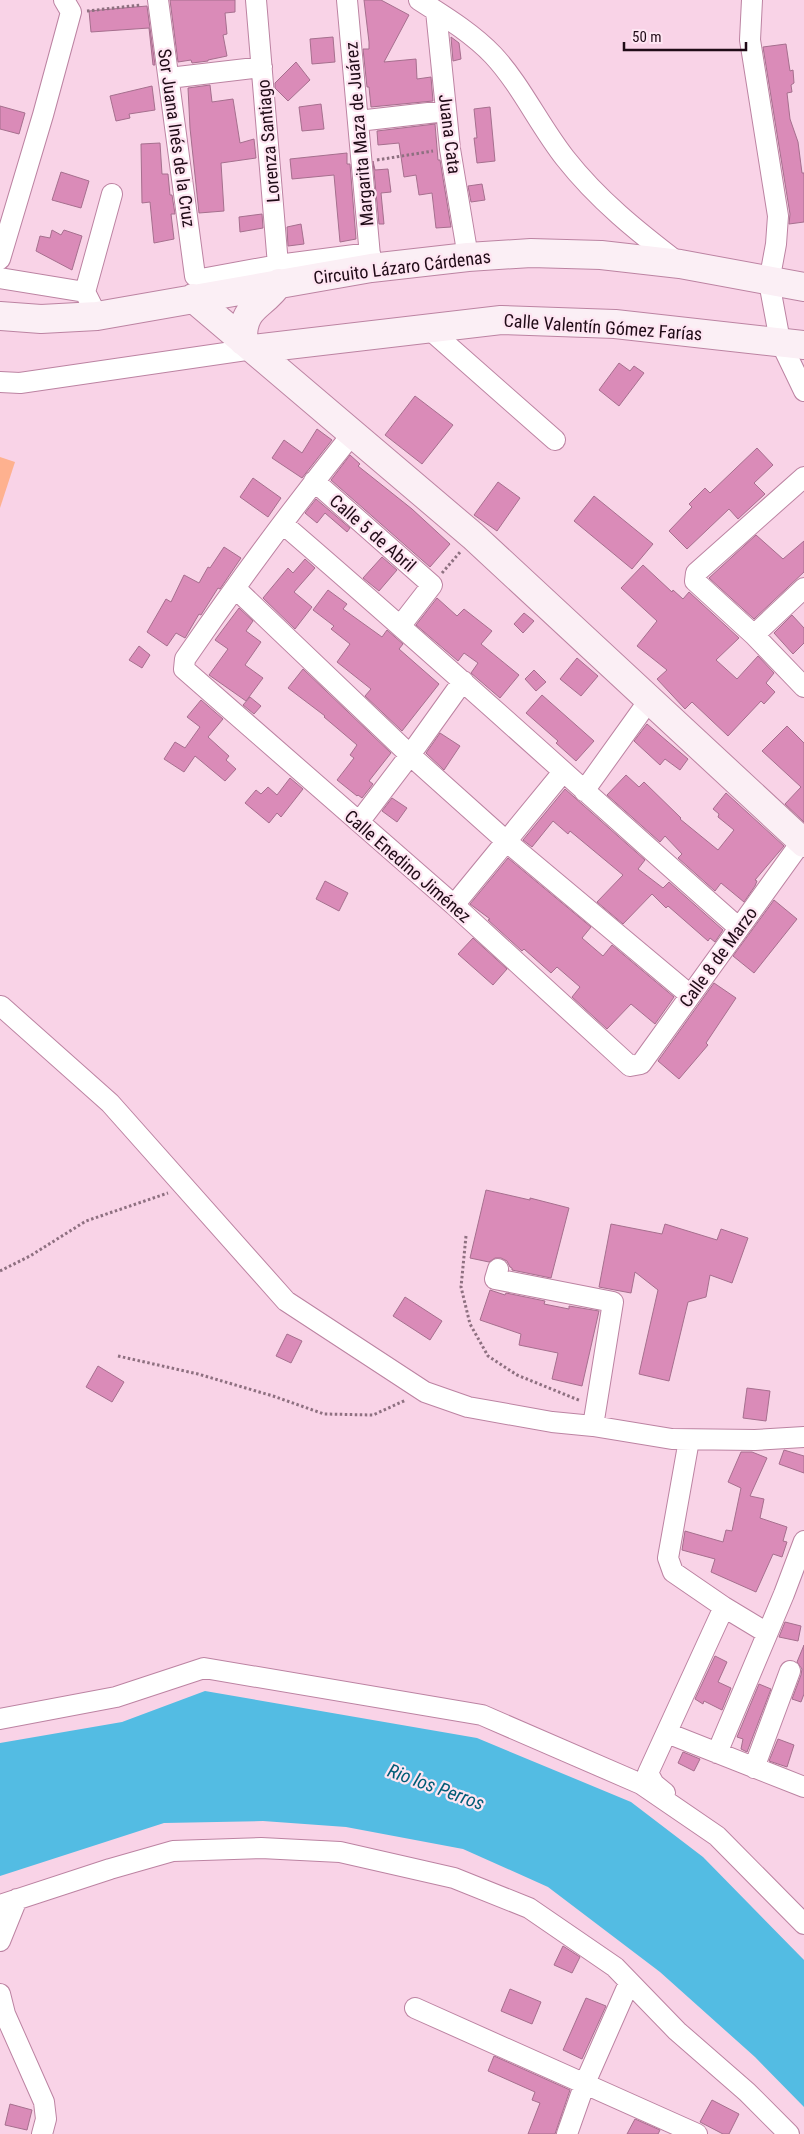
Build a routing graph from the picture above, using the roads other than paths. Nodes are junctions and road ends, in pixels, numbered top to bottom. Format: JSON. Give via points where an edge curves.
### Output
{"nodes":[{"id":1,"x":256,"y":0,"type":"edge"},
{"id":2,"x":347,"y":0,"type":"edge"},
{"id":3,"x":419,"y":0,"type":"edge"},
{"id":4,"x":752,"y":0,"type":"edge"},
{"id":5,"x":159,"y":2,"type":"edge"},
{"id":6,"x":67,"y":6,"type":"edge"},
{"id":7,"x":436,"y":11,"type":"junction"},
{"id":8,"x":262,"y":67,"type":"junction"},
{"id":9,"x":169,"y":78,"type":"junction"},
{"id":10,"x":446,"y":111,"type":"junction"},
{"id":11,"x":358,"y":121,"type":"junction"},
{"id":12,"x":112,"y":194,"type":"dead end"},
{"id":13,"x":468,"y":257,"type":"junction"},
{"id":14,"x":0,"y":259,"type":"edge"},
{"id":15,"x":371,"y":260,"type":"junction"},
{"id":16,"x":680,"y":264,"type":"junction"},
{"id":17,"x":278,"y":274,"type":"junction"},
{"id":18,"x":0,"y":278,"type":"edge"},
{"id":19,"x":769,"y":282,"type":"junction"},
{"id":20,"x":194,"y":287,"type":"junction"},
{"id":21,"x":804,"y":287,"type":"edge"},
{"id":22,"x":85,"y":292,"type":"junction"},
{"id":23,"x":0,"y":316,"type":"edge"},
{"id":24,"x":97,"y":316,"type":"junction"},
{"id":25,"x":428,"y":328,"type":"junction"},
{"id":26,"x":792,"y":343,"type":"edge"},
{"id":27,"x":248,"y":345,"type":"junction"},
{"id":28,"x":0,"y":382,"type":"edge"},
{"id":29,"x":804,"y":390,"type":"edge"},
{"id":30,"x":353,"y":433,"type":"junction"},
{"id":31,"x":555,"y":440,"type":"dead end"},
{"id":32,"x":804,"y":477,"type":"edge"},
{"id":33,"x":314,"y":481,"type":"junction"},
{"id":34,"x":283,"y":524,"type":"junction"},
{"id":35,"x":234,"y":588,"type":"junction"},
{"id":36,"x":804,"y":588,"type":"edge"},
{"id":37,"x":401,"y":625,"type":"junction"},
{"id":38,"x":754,"y":635,"type":"junction"},
{"id":39,"x":463,"y":681,"type":"junction"},
{"id":40,"x":804,"y":686,"type":"edge"},
{"id":41,"x":650,"y":699,"type":"junction"},
{"id":42,"x":410,"y":755,"type":"junction"},
{"id":43,"x":563,"y":772,"type":"junction"},
{"id":44,"x":584,"y":791,"type":"junction"},
{"id":45,"x":359,"y":822,"type":"junction"},
{"id":46,"x":506,"y":841,"type":"junction"},
{"id":47,"x":803,"y":842,"type":"edge"},
{"id":48,"x":454,"y":905,"type":"junction"},
{"id":49,"x":739,"y":928,"type":"junction"},
{"id":50,"x":690,"y":995,"type":"junction"},
{"id":51,"x":0,"y":1005,"type":"edge"},
{"id":52,"x":630,"y":1066,"type":"joint"},
{"id":53,"x":498,"y":1269,"type":"dead end"},
{"id":54,"x":585,"y":1426,"type":"junction"},
{"id":55,"x":804,"y":1437,"type":"edge"},
{"id":56,"x":689,"y":1440,"type":"junction"},
{"id":57,"x":804,"y":1541,"type":"edge"},
{"id":58,"x":724,"y":1607,"type":"junction"},
{"id":59,"x":767,"y":1633,"type":"junction"},
{"id":60,"x":790,"y":1671,"type":"dead end"},
{"id":61,"x":0,"y":1719,"type":"edge"},
{"id":62,"x":667,"y":1733,"type":"junction"},
{"id":63,"x":717,"y":1753,"type":"junction"},
{"id":64,"x":754,"y":1768,"type":"junction"},
{"id":65,"x":804,"y":1787,"type":"edge"},
{"id":66,"x":8,"y":1902,"type":"edge"},
{"id":67,"x":804,"y":1923,"type":"edge"},
{"id":68,"x":0,"y":1941,"type":"edge"},
{"id":69,"x":629,"y":1983,"type":"junction"},
{"id":70,"x":0,"y":1994,"type":"edge"},
{"id":71,"x":415,"y":2008,"type":"dead end"},
{"id":72,"x":585,"y":2084,"type":"junction"},
{"id":73,"x":42,"y":2134,"type":"edge"},
{"id":74,"x":566,"y":2134,"type":"edge"},
{"id":75,"x":697,"y":2134,"type":"edge"},
{"id":76,"x":789,"y":2134,"type":"edge"}],
"edges":[{"from":1,"to":8,"type":"street","name":"Lorenza Santiago"},
{"from":2,"to":11,"type":"street","name":"Margarita Maza de Juárez"},
{"from":3,"to":7,"type":"street"},
{"from":4,"to":19,"type":"street","via":[[750,40],[778,216]]},
{"from":5,"to":9,"type":"street","name":"Sor Juana Inés de la Cruz"},
{"from":6,"to":14,"type":"street","via":[[43,115]]},
{"from":7,"to":10,"type":"street","name":"Juana Cata"},
{"from":7,"to":16,"type":"street","via":[[493,55],[566,159],[596,194]]},
{"from":8,"to":9,"type":"street"},
{"from":8,"to":17,"type":"street","name":"Lorenza Santiago"},
{"from":9,"to":20,"type":"street","name":"Sor Juana Inés de la Cruz"},
{"from":10,"to":11,"type":"street"},
{"from":10,"to":13,"type":"street","name":"Juana Cata"},
{"from":11,"to":15,"type":"street","name":"Margarita Maza de Juárez"},
{"from":12,"to":22,"type":"street"},
{"from":13,"to":15,"type":"street","name":"Circuito Lázaro Cárdenas"},
{"from":13,"to":16,"type":"street","name":"Circuito Lázaro Cárdenas","via":[[531,253],[601,255]]},
{"from":15,"to":17,"type":"street","name":"Circuito Lázaro Cárdenas"},
{"from":16,"to":19,"type":"street","name":"Circuito Lázaro Cárdenas"},
{"from":17,"to":20,"type":"street","name":"Circuito Lázaro Cárdenas"},
{"from":17,"to":27,"type":"street","via":[[272,293],[244,321]]},
{"from":18,"to":22,"type":"street"},
{"from":19,"to":21,"type":"street","name":"Circuito Lázaro Cárdenas"},
{"from":19,"to":26,"type":"street"},
{"from":20,"to":24,"type":"street","name":"Circuito Lázaro Cárdenas"},
{"from":20,"to":27,"type":"street"},
{"from":22,"to":24,"type":"street"},
{"from":23,"to":24,"type":"street","name":"Circuito Lázaro Cárdenas","via":[[41,319]]},
{"from":25,"to":26,"type":"street","name":"Calle Valentín Gómez Farías","via":[[501,320],[615,324]]},
{"from":25,"to":27,"type":"street","name":"Calle Valentín Gómez Farías"},
{"from":25,"to":31,"type":"street"},
{"from":26,"to":29,"type":"street"},
{"from":27,"to":28,"type":"street","via":[[20,383]]},
{"from":27,"to":30,"type":"street"},
{"from":30,"to":33,"type":"street"},
{"from":30,"to":41,"type":"street","via":[[473,536]]},
{"from":32,"to":38,"type":"street","via":[[696,573],[695,581]]},
{"from":33,"to":34,"type":"street"},
{"from":33,"to":37,"type":"street","name":"Calle 5 de Abril","via":[[432,585]]},
{"from":34,"to":35,"type":"street"},
{"from":34,"to":37,"type":"street"},
{"from":35,"to":42,"type":"street"},
{"from":35,"to":45,"type":"street","name":"Calle Enedino Jiménez","via":[[185,659],[184,669]]},
{"from":36,"to":38,"type":"street"},
{"from":37,"to":39,"type":"street"},
{"from":38,"to":40,"type":"street"},
{"from":39,"to":42,"type":"street"},
{"from":39,"to":43,"type":"street"},
{"from":41,"to":44,"type":"street"},
{"from":41,"to":47,"type":"street"},
{"from":42,"to":45,"type":"street"},
{"from":42,"to":46,"type":"street"},
{"from":43,"to":44,"type":"street"},
{"from":43,"to":46,"type":"street"},
{"from":44,"to":49,"type":"street"},
{"from":45,"to":48,"type":"street","name":"Calle Enedino Jiménez"},
{"from":46,"to":48,"type":"street"},
{"from":46,"to":50,"type":"street"},
{"from":47,"to":49,"type":"street","name":"Calle 8 de Marzo"},
{"from":48,"to":52,"type":"street","name":"Calle Enedino Jiménez"},
{"from":49,"to":50,"type":"street","name":"Calle 8 de Marzo"},
{"from":50,"to":52,"type":"street","name":"Calle 8 de Marzo","via":[[641,1064]]},
{"from":51,"to":54,"type":"street","via":[[110,1103],[286,1301],[425,1392],[468,1407]]},
{"from":53,"to":54,"type":"street","via":[[495,1278],[613,1302]]},
{"from":54,"to":56,"type":"street"},
{"from":55,"to":56,"type":"street"},
{"from":56,"to":58,"type":"street","via":[[668,1558],[673,1572]]},
{"from":57,"to":59,"type":"street"},
{"from":58,"to":59,"type":"street"},
{"from":58,"to":62,"type":"street"},
{"from":59,"to":63,"type":"street"},
{"from":60,"to":64,"type":"street"},
{"from":61,"to":67,"type":"street","via":[[116,1697],[204,1668],[482,1715],[641,1784],[717,1836]]},
{"from":62,"to":63,"type":"street"},
{"from":62,"to":67,"type":"street","via":[[648,1773],[654,1784],[722,1836]]},
{"from":63,"to":64,"type":"street"},
{"from":64,"to":65,"type":"street"},
{"from":66,"to":68,"type":"street"},
{"from":66,"to":69,"type":"street","via":[[173,1852],[261,1848],[340,1852],[454,1878],[529,1908],[615,1967]]},
{"from":69,"to":72,"type":"street"},
{"from":69,"to":76,"type":"street"},
{"from":70,"to":73,"type":"street","via":[[5,2014],[44,2102],[46,2119]]},
{"from":71,"to":72,"type":"street"},
{"from":72,"to":74,"type":"street"},
{"from":72,"to":75,"type":"street"}]}
